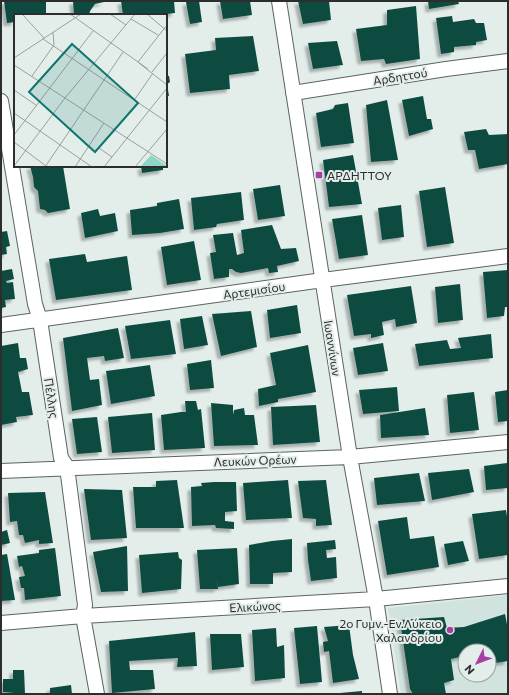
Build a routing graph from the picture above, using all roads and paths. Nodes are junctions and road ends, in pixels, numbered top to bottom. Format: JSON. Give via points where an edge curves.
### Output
{"nodes":[{"id":1,"x":279,"y":1,"type":"edge"},
{"id":2,"x":508,"y":61,"type":"edge"},
{"id":3,"x":293,"y":93,"type":"junction"},
{"id":4,"x":1,"y":101,"type":"edge"},
{"id":5,"x":508,"y":256,"type":"edge"},
{"id":6,"x":323,"y":280,"type":"junction"},
{"id":7,"x":40,"y":320,"type":"junction"},
{"id":8,"x":1,"y":325,"type":"edge"},
{"id":9,"x":508,"y":442,"type":"edge"},
{"id":10,"x":350,"y":457,"type":"junction"},
{"id":11,"x":67,"y":467,"type":"junction"},
{"id":12,"x":1,"y":471,"type":"edge"},
{"id":13,"x":508,"y":586,"type":"edge"},
{"id":14,"x":376,"y":599,"type":"junction"},
{"id":15,"x":83,"y":616,"type":"junction"},
{"id":16,"x":1,"y":623,"type":"edge"},
{"id":17,"x":96,"y":694,"type":"edge"},
{"id":18,"x":390,"y":694,"type":"edge"}],
"edges":[{"from":1,"to":3,"type":"street","name":"Ιωαννίνων"},
{"from":2,"to":3,"type":"street","name":"Αρδηττού"},
{"from":3,"to":6,"type":"street","name":"Ιωαννίνων"},
{"from":4,"to":7,"type":"street","name":"Πέλλης","via":[[35,304]]},
{"from":5,"to":6,"type":"street","name":"Αρτεμισίου"},
{"from":6,"to":7,"type":"street","name":"Αρτεμισίου"},
{"from":6,"to":10,"type":"street","name":"Ιωαννίνων"},
{"from":7,"to":8,"type":"street","name":"Αρτεμισίου"},
{"from":7,"to":11,"type":"street","name":"Πέλλης","via":[[61,458]]},
{"from":9,"to":10,"type":"street","name":"Λευκών Ορέων"},
{"from":10,"to":11,"type":"street","name":"Λευκών Ορέων"},
{"from":10,"to":14,"type":"street","name":"Ιωαννίνων"},
{"from":11,"to":12,"type":"street","name":"Λευκών Ορέων"},
{"from":11,"to":15,"type":"street","name":"Πέλλης","via":[[85,605]]},
{"from":13,"to":14,"type":"street","name":"Ελικώνος"},
{"from":14,"to":15,"type":"street","name":"Ελικώνος"},
{"from":14,"to":18,"type":"street","name":"Ιωαννίνων"},
{"from":15,"to":16,"type":"street","name":"Ελικώνος"},
{"from":15,"to":17,"type":"street","name":"Πέλλης"}]}
